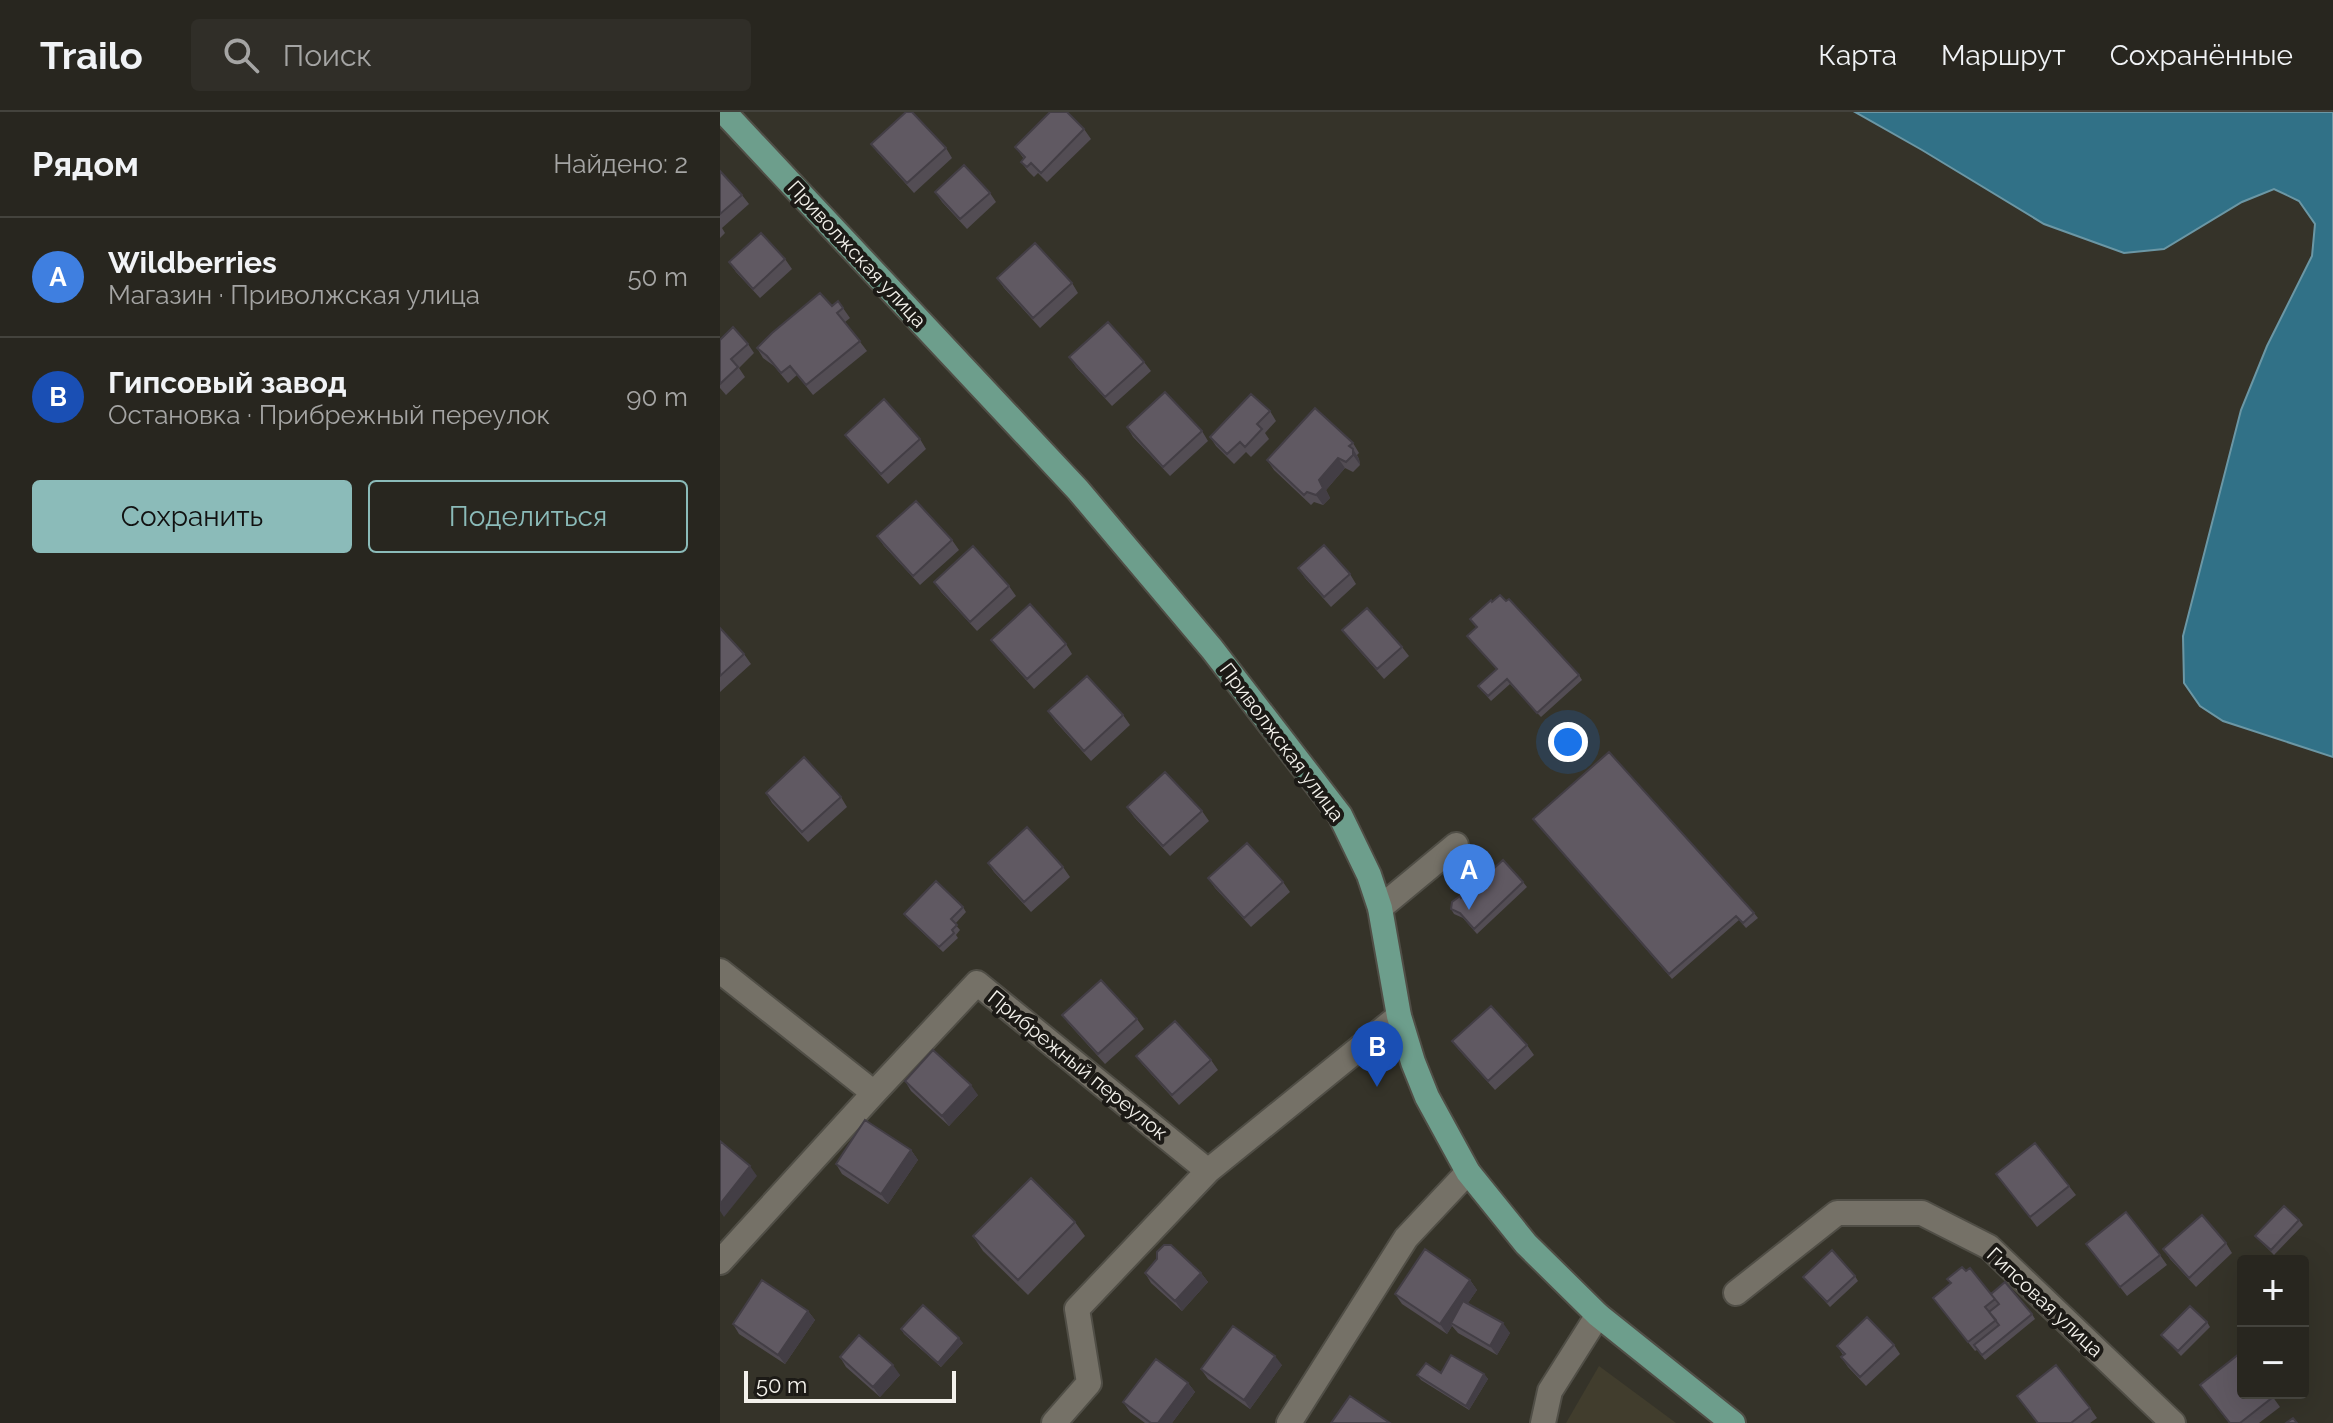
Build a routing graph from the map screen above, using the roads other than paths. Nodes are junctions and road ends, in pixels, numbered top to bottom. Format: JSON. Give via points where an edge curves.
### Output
{"nodes":[{"id":1,"x":724,"y":112,"type":"edge"},
{"id":2,"x":1456,"y":845,"type":"dead end"},
{"id":3,"x":1380,"y":908,"type":"junction"},
{"id":4,"x":720,"y":971,"type":"edge"},
{"id":5,"x":1399,"y":1016,"type":"junction"},
{"id":6,"x":874,"y":1093,"type":"junction"},
{"id":7,"x":1208,"y":1171,"type":"junction"},
{"id":8,"x":1468,"y":1172,"type":"junction"},
{"id":9,"x":720,"y":1261,"type":"edge"},
{"id":10,"x":1736,"y":1293,"type":"dead end"},
{"id":11,"x":1598,"y":1315,"type":"junction"},
{"id":12,"x":1054,"y":1423,"type":"edge"},
{"id":13,"x":1289,"y":1423,"type":"edge"},
{"id":14,"x":1543,"y":1423,"type":"edge"},
{"id":15,"x":1733,"y":1423,"type":"edge"},
{"id":16,"x":2173,"y":1423,"type":"edge"}],
"edges":[{"from":1,"to":3,"type":"main road","name":"Приволжская улица","via":[[1078,490],[1202,637],[1340,815]]},
{"from":2,"to":3,"type":"street"},
{"from":3,"to":5,"type":"main road","name":"Приволжская улица"},
{"from":4,"to":6,"type":"street"},
{"from":5,"to":7,"type":"street"},
{"from":5,"to":8,"type":"main road","name":"Приволжская улица","via":[[1427,1097]]},
{"from":6,"to":7,"type":"street","name":"Прибрежный переулок","via":[[977,983]]},
{"from":6,"to":9,"type":"street","name":"Прибрежный переулок"},
{"from":7,"to":12,"type":"street","via":[[1077,1309],[1089,1383]]},
{"from":8,"to":11,"type":"main road","name":"Приволжская улица","via":[[1526,1244]]},
{"from":8,"to":13,"type":"street","via":[[1406,1238]]},
{"from":10,"to":16,"type":"street","name":"Гипсовая улица","via":[[1837,1213],[1922,1213],[1989,1247]]},
{"from":11,"to":14,"type":"street","via":[[1550,1391]]},
{"from":11,"to":15,"type":"main road","name":"Приволжская улица"}]}
